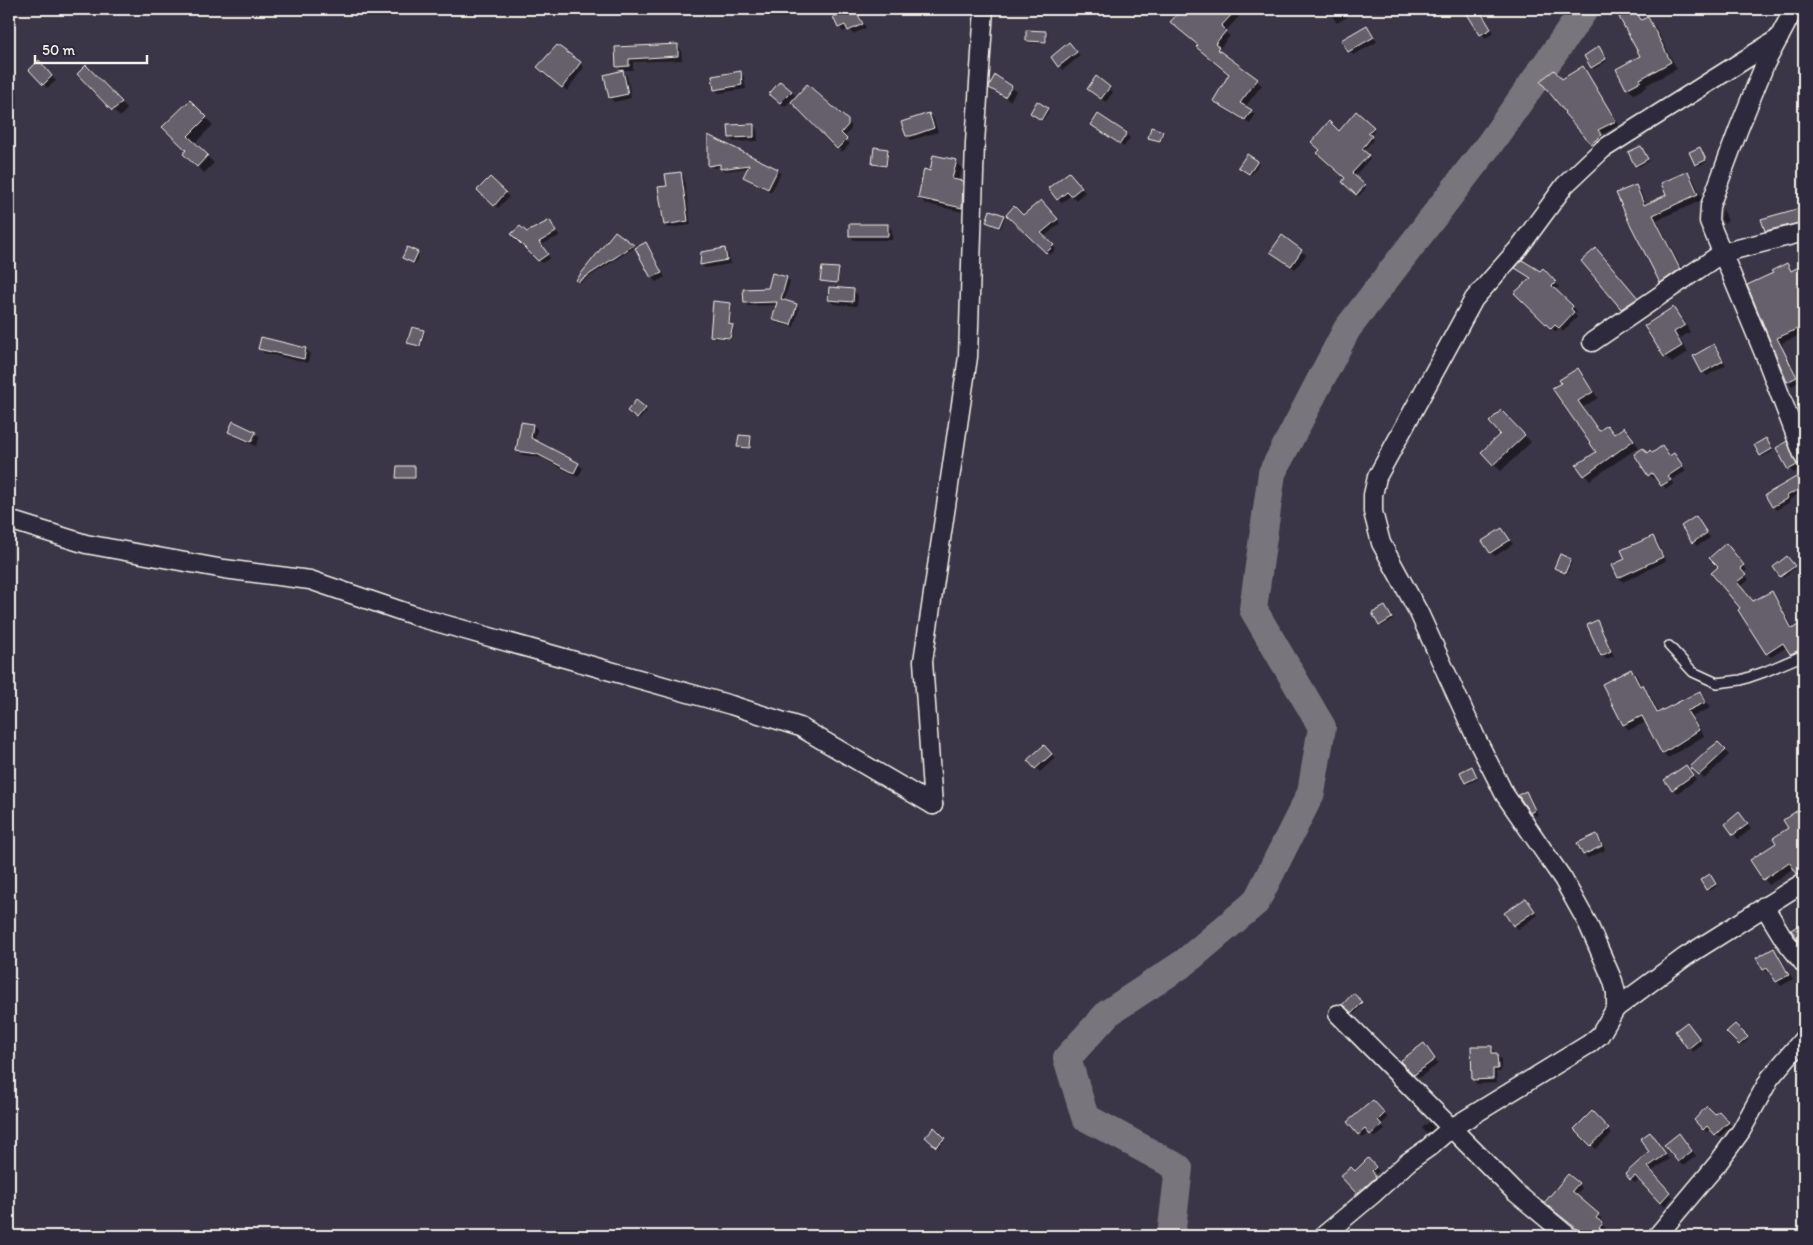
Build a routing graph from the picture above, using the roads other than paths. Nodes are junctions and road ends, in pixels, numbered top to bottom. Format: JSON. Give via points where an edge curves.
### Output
{"nodes":[{"id":1,"x":984,"y":9,"type":"edge"},
{"id":2,"x":1794,"y":9,"type":"edge"},
{"id":3,"x":1779,"y":38,"type":"junction"},
{"id":4,"x":1804,"y":232,"type":"edge"},
{"id":5,"x":1722,"y":253,"type":"junction"},
{"id":6,"x":1592,"y":342,"type":"dead end"},
{"id":7,"x":1804,"y":457,"type":"edge"},
{"id":8,"x":9,"y":520,"type":"edge"},
{"id":9,"x":1669,"y":646,"type":"dead end"},
{"id":10,"x":1804,"y":655,"type":"edge"},
{"id":11,"x":1804,"y":882,"type":"edge"},
{"id":12,"x":1764,"y":906,"type":"junction"},
{"id":13,"x":1804,"y":964,"type":"edge"},
{"id":14,"x":1616,"y":1008,"type":"junction"},
{"id":15,"x":1338,"y":1014,"type":"dead end"},
{"id":16,"x":1804,"y":1038,"type":"edge"},
{"id":17,"x":1450,"y":1128,"type":"junction"},
{"id":18,"x":1322,"y":1236,"type":"edge"},
{"id":19,"x":1568,"y":1236,"type":"edge"},
{"id":20,"x":1657,"y":1236,"type":"edge"}],
"edges":[{"from":1,"to":8,"type":"street","via":[[975,143],[968,357],[924,661],[933,805],[800,727],[732,705],[422,618],[310,580],[224,569],[86,544]]},
{"from":2,"to":3,"type":"street"},
{"from":3,"to":5,"type":"street","via":[[1765,64],[1710,206],[1709,222]]},
{"from":3,"to":14,"type":"street","via":[[1603,149],[1565,186],[1518,249],[1474,299],[1377,477],[1373,495],[1373,512],[1382,543],[1505,794],[1563,878],[1588,924],[1613,981]]},
{"from":4,"to":5,"type":"street"},
{"from":5,"to":6,"type":"street"},
{"from":5,"to":7,"type":"street"},
{"from":9,"to":10,"type":"lane","via":[[1693,672],[1717,683],[1740,680]]},
{"from":11,"to":12,"type":"street"},
{"from":12,"to":13,"type":"street"},
{"from":12,"to":14,"type":"street","via":[[1685,957]]},
{"from":14,"to":17,"type":"street","via":[[1600,1035],[1589,1044]]},
{"from":15,"to":17,"type":"street"},
{"from":16,"to":20,"type":"street","via":[[1770,1078],[1742,1131]]},
{"from":17,"to":18,"type":"street"},
{"from":17,"to":19,"type":"street","via":[[1516,1193]]}]}
